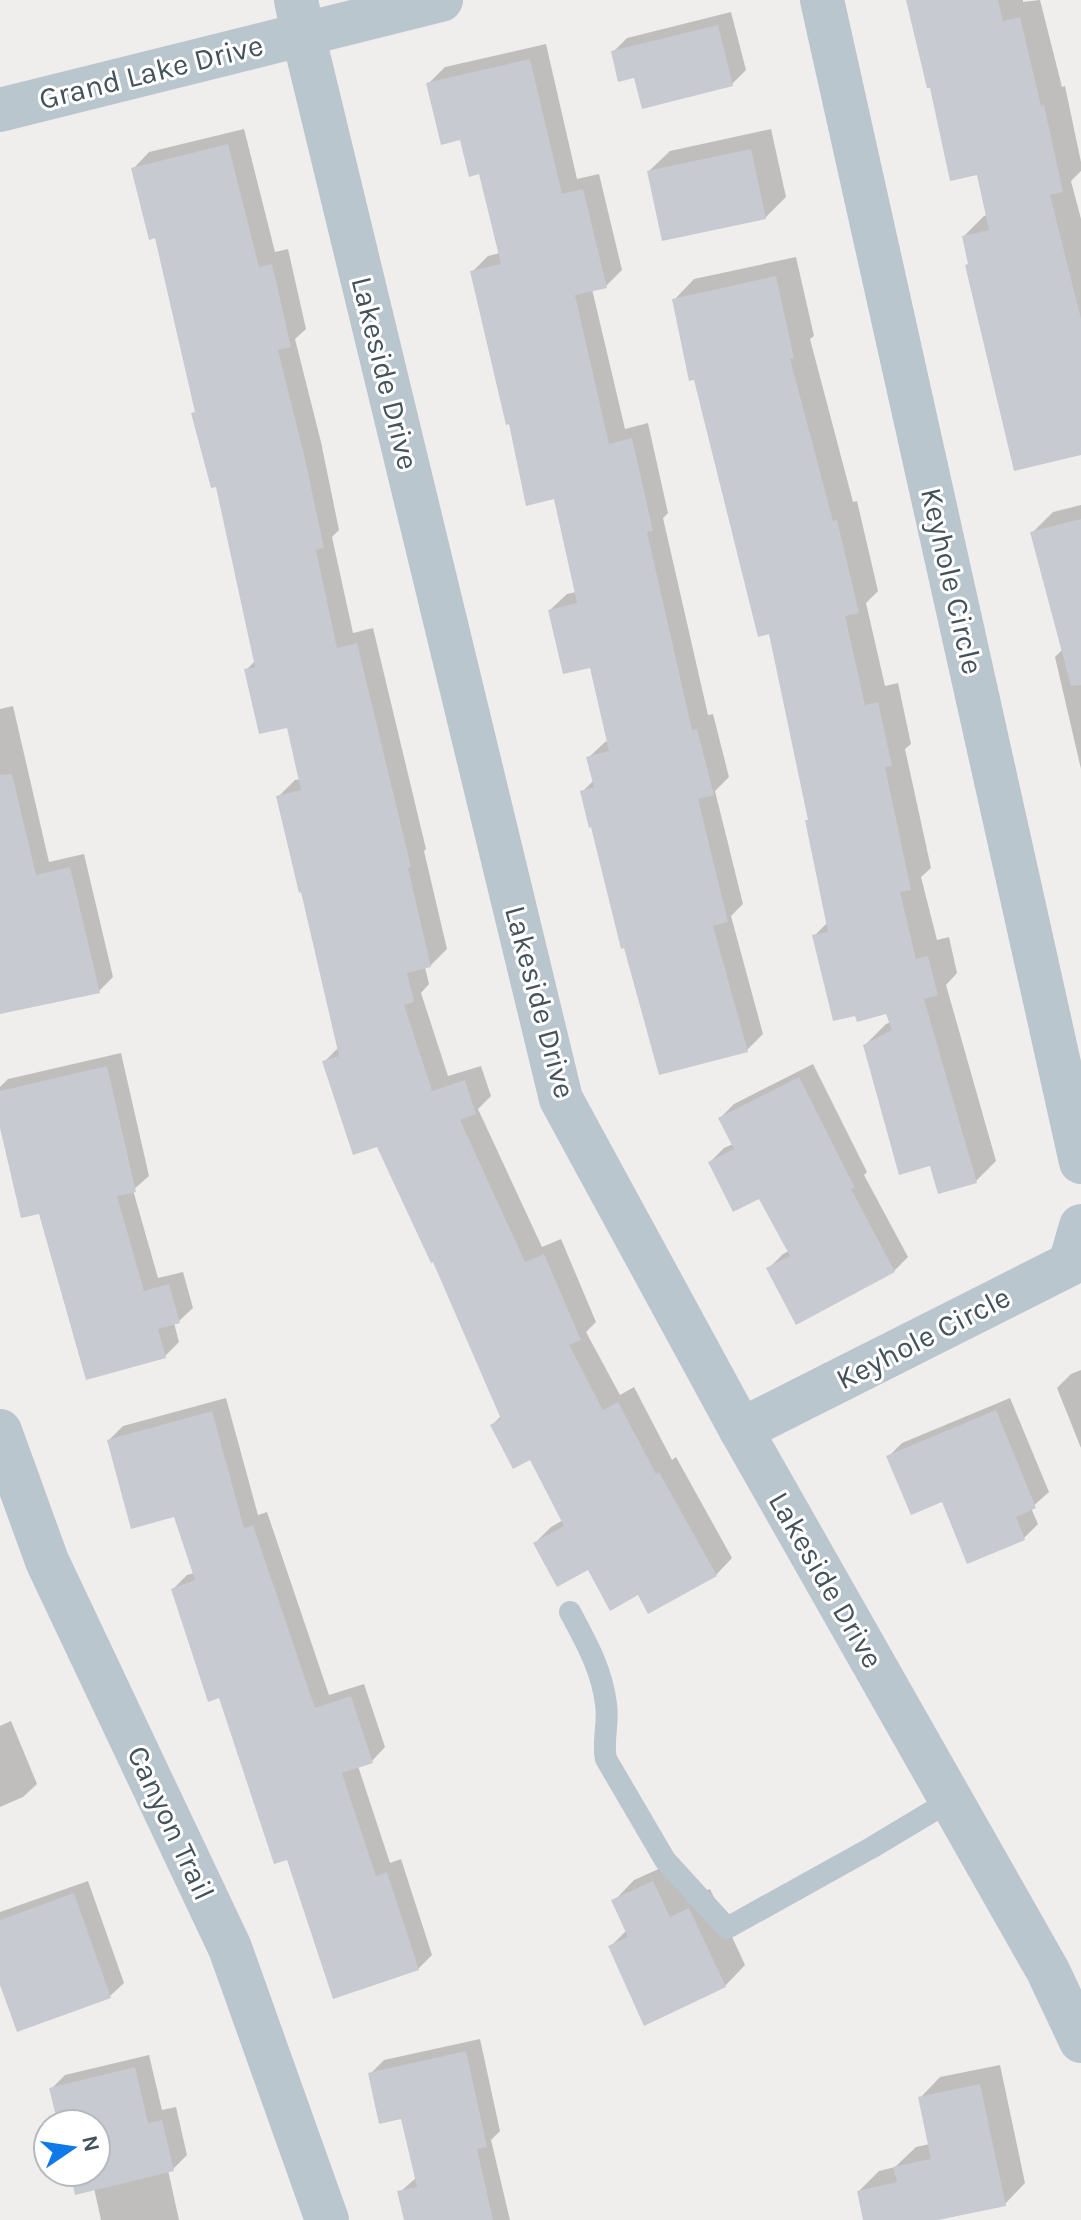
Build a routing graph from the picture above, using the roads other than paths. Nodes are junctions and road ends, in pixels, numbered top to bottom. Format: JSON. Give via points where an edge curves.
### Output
{"nodes":[{"id":1,"x":441,"y":0,"type":"edge"},
{"id":2,"x":822,"y":0,"type":"edge"},
{"id":3,"x":299,"y":17,"type":"edge"},
{"id":4,"x":0,"y":110,"type":"edge"},
{"id":5,"x":1081,"y":1162,"type":"edge"},
{"id":6,"x":1081,"y":1226,"type":"edge"},
{"id":7,"x":741,"y":1430,"type":"junction"},
{"id":8,"x":0,"y":1431,"type":"edge"},
{"id":9,"x":570,"y":1612,"type":"dead end"},
{"id":10,"x":951,"y":1800,"type":"junction"},
{"id":11,"x":1081,"y":2041,"type":"edge"},
{"id":12,"x":327,"y":2220,"type":"edge"}],
"edges":[{"from":1,"to":3,"type":"street"},
{"from":2,"to":5,"type":"street","name":"Keyhole Circle"},
{"from":3,"to":4,"type":"street","name":"Grand Lake Drive"},
{"from":3,"to":7,"type":"street","name":"Lakeside Drive","via":[[561,1099]]},
{"from":6,"to":7,"type":"street","name":"Keyhole Circle","via":[[1070,1264]]},
{"from":7,"to":10,"type":"street","name":"Lakeside Drive"},
{"from":8,"to":12,"type":"street","name":"Canyon Trail","via":[[47,1561],[230,1948]]},
{"from":9,"to":10,"type":"lane","via":[[598,1665],[608,1722],[606,1759],[665,1860],[727,1928]]},
{"from":10,"to":11,"type":"street","name":"Lakeside Drive","via":[[1048,1971]]}]}
